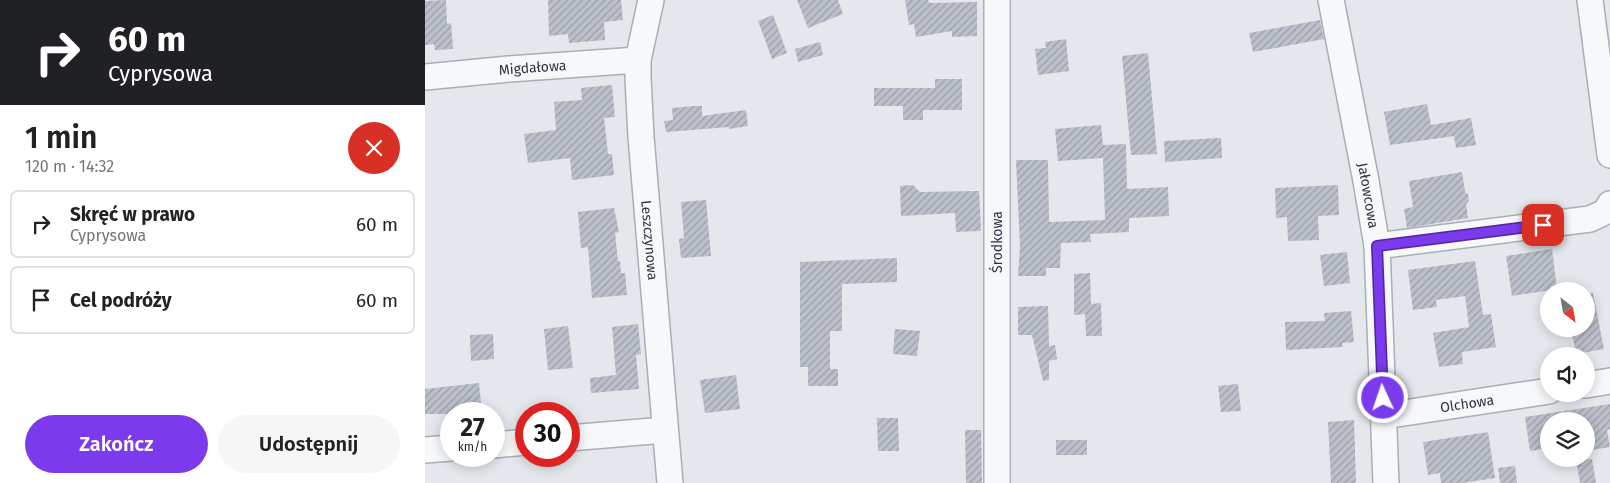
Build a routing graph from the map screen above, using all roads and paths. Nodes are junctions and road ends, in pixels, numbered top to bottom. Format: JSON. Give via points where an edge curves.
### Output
{"nodes":[{"id":1,"x":651,"y":0,"type":"edge"},
{"id":2,"x":997,"y":0,"type":"edge"},
{"id":3,"x":1331,"y":0,"type":"edge"},
{"id":4,"x":1590,"y":0,"type":"edge"},
{"id":5,"x":639,"y":60,"type":"junction"},
{"id":6,"x":425,"y":77,"type":"edge"},
{"id":7,"x":1610,"y":155,"type":"edge"},
{"id":8,"x":1608,"y":208,"type":"edge"},
{"id":9,"x":1377,"y":246,"type":"junction"},
{"id":10,"x":1610,"y":381,"type":"edge"},
{"id":11,"x":1595,"y":384,"type":"edge"},
{"id":12,"x":1540,"y":392,"type":"edge"},
{"id":13,"x":1384,"y":416,"type":"junction"},
{"id":14,"x":665,"y":430,"type":"junction"},
{"id":15,"x":580,"y":437,"type":"edge"},
{"id":16,"x":440,"y":449,"type":"edge"},
{"id":17,"x":425,"y":450,"type":"edge"},
{"id":18,"x":669,"y":483,"type":"edge"},
{"id":19,"x":997,"y":483,"type":"edge"},
{"id":20,"x":1386,"y":483,"type":"edge"}],
"edges":[{"from":1,"to":5,"type":"street","name":"Leszczynowa"},
{"from":2,"to":19,"type":"street","name":"Środkowa"},
{"from":3,"to":9,"type":"street","name":"Jałowcowa"},
{"from":4,"to":7,"type":"street"},
{"from":5,"to":6,"type":"street","name":"Migdałowa"},
{"from":5,"to":14,"type":"street","name":"Leszczynowa","via":[[641,137]]},
{"from":8,"to":9,"type":"street","via":[[1590,219]]},
{"from":9,"to":13,"type":"street","name":"Jałowcowa"},
{"from":10,"to":11,"type":"street"},
{"from":12,"to":13,"type":"street","name":"Olchowa"},
{"from":13,"to":20,"type":"street","name":"Jałowcowa"},
{"from":14,"to":15,"type":"street"},
{"from":14,"to":18,"type":"street","name":"Leszczynowa"},
{"from":16,"to":17,"type":"street"}]}
